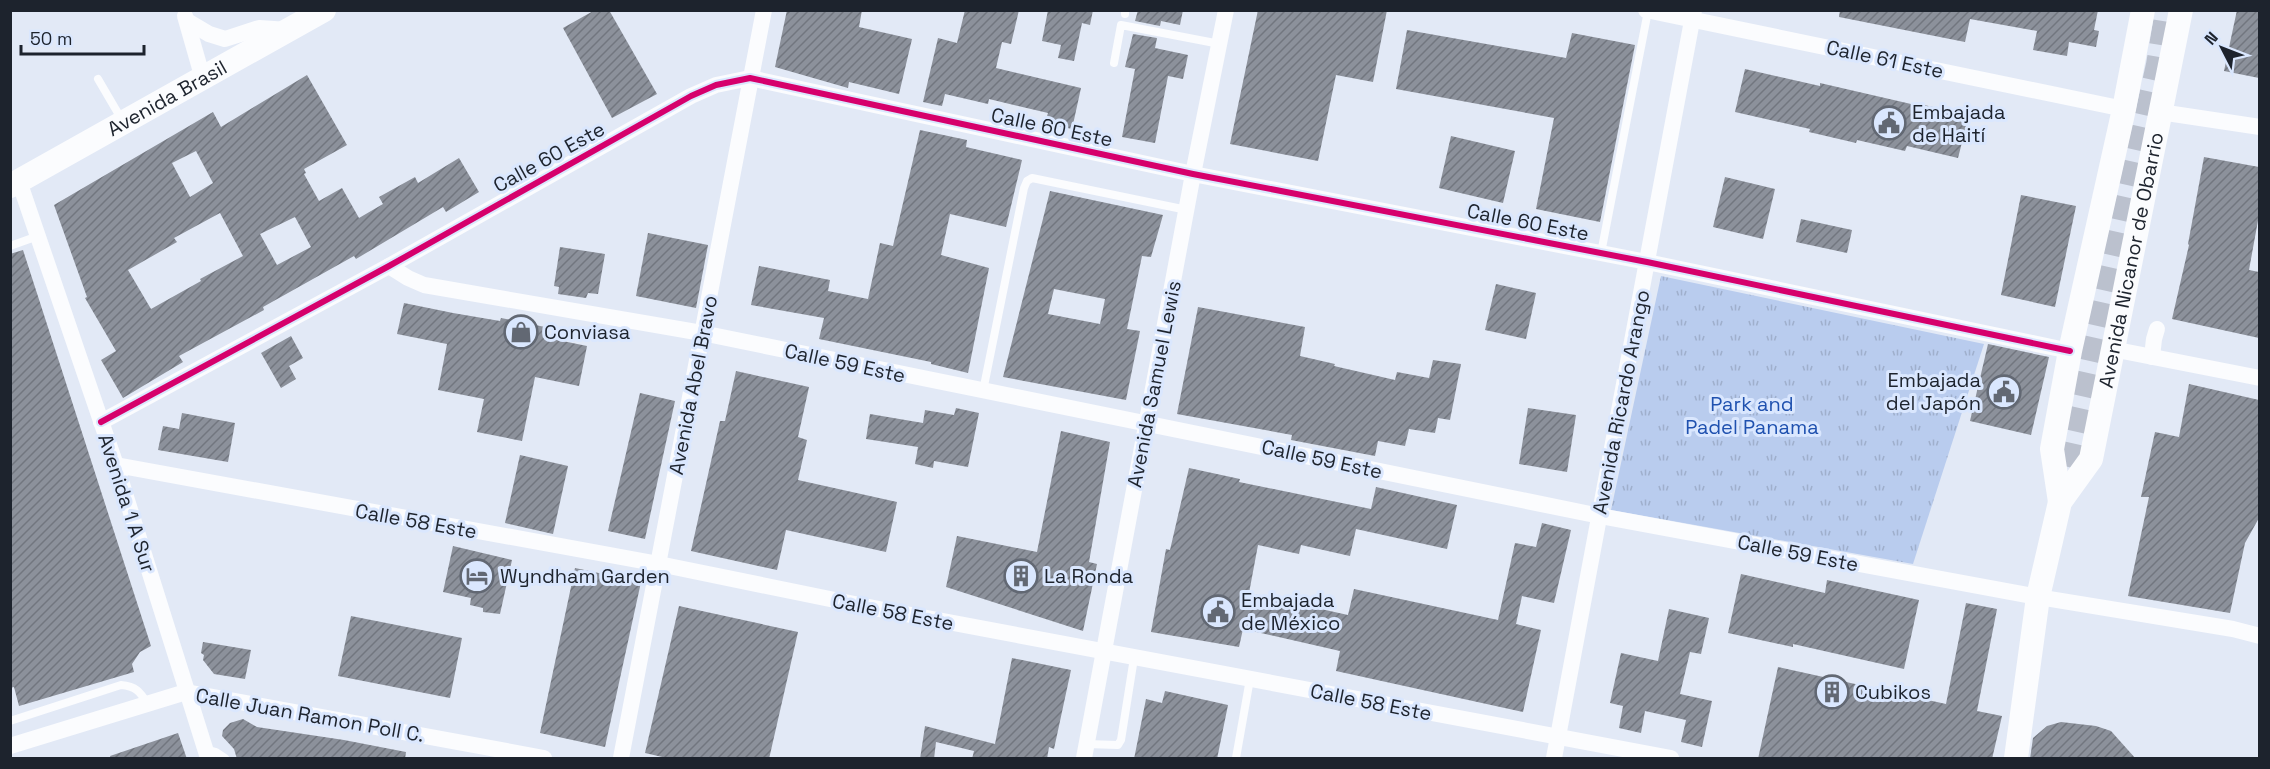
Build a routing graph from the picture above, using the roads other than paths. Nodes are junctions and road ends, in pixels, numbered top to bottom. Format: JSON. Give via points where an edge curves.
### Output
{"nodes":[{"id":1,"x":324,"y":10,"type":"edge"},
{"id":2,"x":764,"y":10,"type":"edge"},
{"id":3,"x":1226,"y":10,"type":"edge"},
{"id":4,"x":2143,"y":10,"type":"edge"},
{"id":5,"x":2181,"y":10,"type":"edge"},
{"id":6,"x":1647,"y":11,"type":"edge"},
{"id":7,"x":1694,"y":15,"type":"edge"},
{"id":8,"x":185,"y":16,"type":"edge"},
{"id":9,"x":289,"y":30,"type":"junction"},
{"id":10,"x":1220,"y":44,"type":"junction"},
{"id":11,"x":1114,"y":63,"type":"dead end"},
{"id":12,"x":750,"y":78,"type":"junction"},
{"id":13,"x":98,"y":79,"type":"dead end"},
{"id":14,"x":203,"y":79,"type":"junction"},
{"id":15,"x":2124,"y":109,"type":"junction"},
{"id":16,"x":2160,"y":112,"type":"junction"},
{"id":17,"x":123,"y":122,"type":"junction"},
{"id":18,"x":2259,"y":127,"type":"edge"},
{"id":19,"x":1193,"y":174,"type":"junction"},
{"id":20,"x":15,"y":184,"type":"edge"},
{"id":21,"x":1187,"y":210,"type":"junction"},
{"id":22,"x":38,"y":236,"type":"junction"},
{"id":23,"x":10,"y":246,"type":"edge"},
{"id":24,"x":1601,"y":253,"type":"junction"},
{"id":25,"x":1647,"y":262,"type":"junction"},
{"id":26,"x":389,"y":266,"type":"junction"},
{"id":27,"x":2157,"y":329,"type":"dead end"},
{"id":28,"x":702,"y":333,"type":"junction"},
{"id":29,"x":2112,"y":349,"type":"junction"},
{"id":30,"x":2070,"y":351,"type":"junction"},
{"id":31,"x":2152,"y":357,"type":"junction"},
{"id":32,"x":2259,"y":378,"type":"edge"},
{"id":33,"x":983,"y":391,"type":"junction"},
{"id":34,"x":101,"y":422,"type":"junction"},
{"id":35,"x":1146,"y":423,"type":"junction"},
{"id":36,"x":116,"y":465,"type":"junction"},
{"id":37,"x":2060,"y":502,"type":"junction"},
{"id":38,"x":1600,"y":516,"type":"junction"},
{"id":39,"x":659,"y":564,"type":"junction"},
{"id":40,"x":2038,"y":597,"type":"junction"},
{"id":41,"x":2259,"y":636,"type":"edge"},
{"id":42,"x":1105,"y":652,"type":"junction"},
{"id":43,"x":1134,"y":658,"type":"junction"},
{"id":44,"x":1250,"y":679,"type":"junction"},
{"id":45,"x":186,"y":692,"type":"junction"},
{"id":46,"x":148,"y":704,"type":"junction"},
{"id":47,"x":10,"y":721,"type":"edge"},
{"id":48,"x":1558,"y":736,"type":"junction"},
{"id":49,"x":10,"y":746,"type":"edge"},
{"id":50,"x":1085,"y":751,"type":"edge"},
{"id":51,"x":207,"y":754,"type":"edge"},
{"id":52,"x":225,"y":759,"type":"edge"},
{"id":53,"x":544,"y":759,"type":"edge"},
{"id":54,"x":621,"y":759,"type":"edge"},
{"id":55,"x":1236,"y":759,"type":"edge"},
{"id":56,"x":1554,"y":759,"type":"edge"},
{"id":57,"x":1671,"y":759,"type":"edge"},
{"id":58,"x":2016,"y":759,"type":"edge"}],
"edges":[{"from":1,"to":9,"type":"street","name":"Avenida Brasil"},
{"from":2,"to":12,"type":"street","name":"Avenida Abel Bravo"},
{"from":3,"to":10,"type":"street","name":"Avenida Samuel Lewis"},
{"from":4,"to":15,"type":"street","name":"Avenida Nicanor de Obarrio"},
{"from":5,"to":16,"type":"street","name":"Avenida Nicanor de Obarrio"},
{"from":6,"to":7,"type":"street","name":"Calle 61 Este"},
{"from":6,"to":24,"type":"lane"},
{"from":7,"to":15,"type":"street","name":"Calle 61 Este"},
{"from":7,"to":25,"type":"street","name":"Avenida Ricardo Arango"},
{"from":8,"to":9,"type":"street","via":[[209,34],[225,39],[259,27]]},
{"from":8,"to":14,"type":"street"},
{"from":9,"to":14,"type":"street","name":"Avenida Brasil"},
{"from":10,"to":11,"type":"lane","via":[[1121,25]]},
{"from":10,"to":19,"type":"street","name":"Avenida Samuel Lewis"},
{"from":12,"to":19,"type":"street","name":"Calle 60 Este"},
{"from":12,"to":26,"type":"street","name":"Calle 60 Este","via":[[716,85],[691,96]]},
{"from":12,"to":28,"type":"street","name":"Avenida Abel Bravo"},
{"from":13,"to":17,"type":"lane"},
{"from":14,"to":17,"type":"street","name":"Avenida Brasil"},
{"from":15,"to":30,"type":"street","name":"Avenida Nicanor de Obarrio"},
{"from":16,"to":18,"type":"street"},
{"from":16,"to":29,"type":"street","name":"Avenida Nicanor de Obarrio"},
{"from":17,"to":20,"type":"street","name":"Avenida Brasil"},
{"from":19,"to":21,"type":"street","name":"Avenida Samuel Lewis"},
{"from":19,"to":24,"type":"street","name":"Calle 60 Este"},
{"from":20,"to":22,"type":"street","name":"Avenida 1 A Sur"},
{"from":21,"to":33,"type":"lane","via":[[1032,178],[1027,181]]},
{"from":21,"to":35,"type":"street","name":"Avenida Samuel Lewis"},
{"from":22,"to":23,"type":"lane"},
{"from":22,"to":34,"type":"street","name":"Avenida 1 A Sur"},
{"from":24,"to":25,"type":"street","name":"Calle 60 Este"},
{"from":25,"to":30,"type":"street","name":"Calle 60 Este"},
{"from":25,"to":38,"type":"street","name":"Avenida Ricardo Arango"},
{"from":26,"to":28,"type":"street","name":"Calle 59 Este","via":[[424,285]]},
{"from":26,"to":34,"type":"street","name":"Calle 60 Este"},
{"from":27,"to":31,"type":"street"},
{"from":28,"to":33,"type":"street","name":"Calle 59 Este"},
{"from":28,"to":39,"type":"street","name":"Avenida Abel Bravo"},
{"from":29,"to":31,"type":"street"},
{"from":29,"to":37,"type":"street","name":"Avenida Nicanor de Obarrio","via":[[2091,459]]},
{"from":30,"to":37,"type":"street","name":"Avenida Nicanor de Obarrio","via":[[2052,449]]},
{"from":31,"to":32,"type":"street"},
{"from":33,"to":35,"type":"street","name":"Calle 59 Este"},
{"from":34,"to":36,"type":"street","name":"Avenida 1 A Sur"},
{"from":35,"to":38,"type":"street","name":"Calle 59 Este"},
{"from":35,"to":42,"type":"street","name":"Avenida Samuel Lewis"},
{"from":36,"to":39,"type":"street","name":"Calle 58 Este"},
{"from":36,"to":45,"type":"street","name":"Avenida 1 A Sur"},
{"from":37,"to":40,"type":"street","name":"Avenida Nicanor de Obarrio"},
{"from":38,"to":40,"type":"street","name":"Calle 59 Este"},
{"from":38,"to":48,"type":"street","name":"Avenida Ricardo Arango"},
{"from":39,"to":42,"type":"street","name":"Calle 58 Este"},
{"from":39,"to":54,"type":"street","name":"Avenida Abel Bravo"},
{"from":40,"to":41,"type":"street","name":"Calle 59 Este"},
{"from":40,"to":58,"type":"street","name":"Avenida Nicanor de Obarrio"},
{"from":42,"to":43,"type":"street","name":"Calle 58 Este"},
{"from":42,"to":50,"type":"street","name":"Avenida Samuel Lewis"},
{"from":43,"to":44,"type":"street","name":"Calle 58 Este"},
{"from":43,"to":50,"type":"lane","via":[[1121,740],[1118,745]]},
{"from":44,"to":48,"type":"street","name":"Calle 58 Este"},
{"from":44,"to":55,"type":"lane"},
{"from":45,"to":46,"type":"street","name":"Calle Juan Ramon Poll C."},
{"from":45,"to":51,"type":"street","name":"Avenida 1 A Sur"},
{"from":45,"to":53,"type":"street","name":"Calle Juan Ramon Poll C."},
{"from":46,"to":47,"type":"lane","via":[[140,691],[121,685]]},
{"from":46,"to":49,"type":"street","name":"Calle Juan Ramon Poll C."},
{"from":48,"to":56,"type":"street","name":"Avenida Ricardo Arango"},
{"from":48,"to":57,"type":"street","name":"Calle 58 Este"},
{"from":51,"to":52,"type":"lane","via":[[216,752]]}]}
